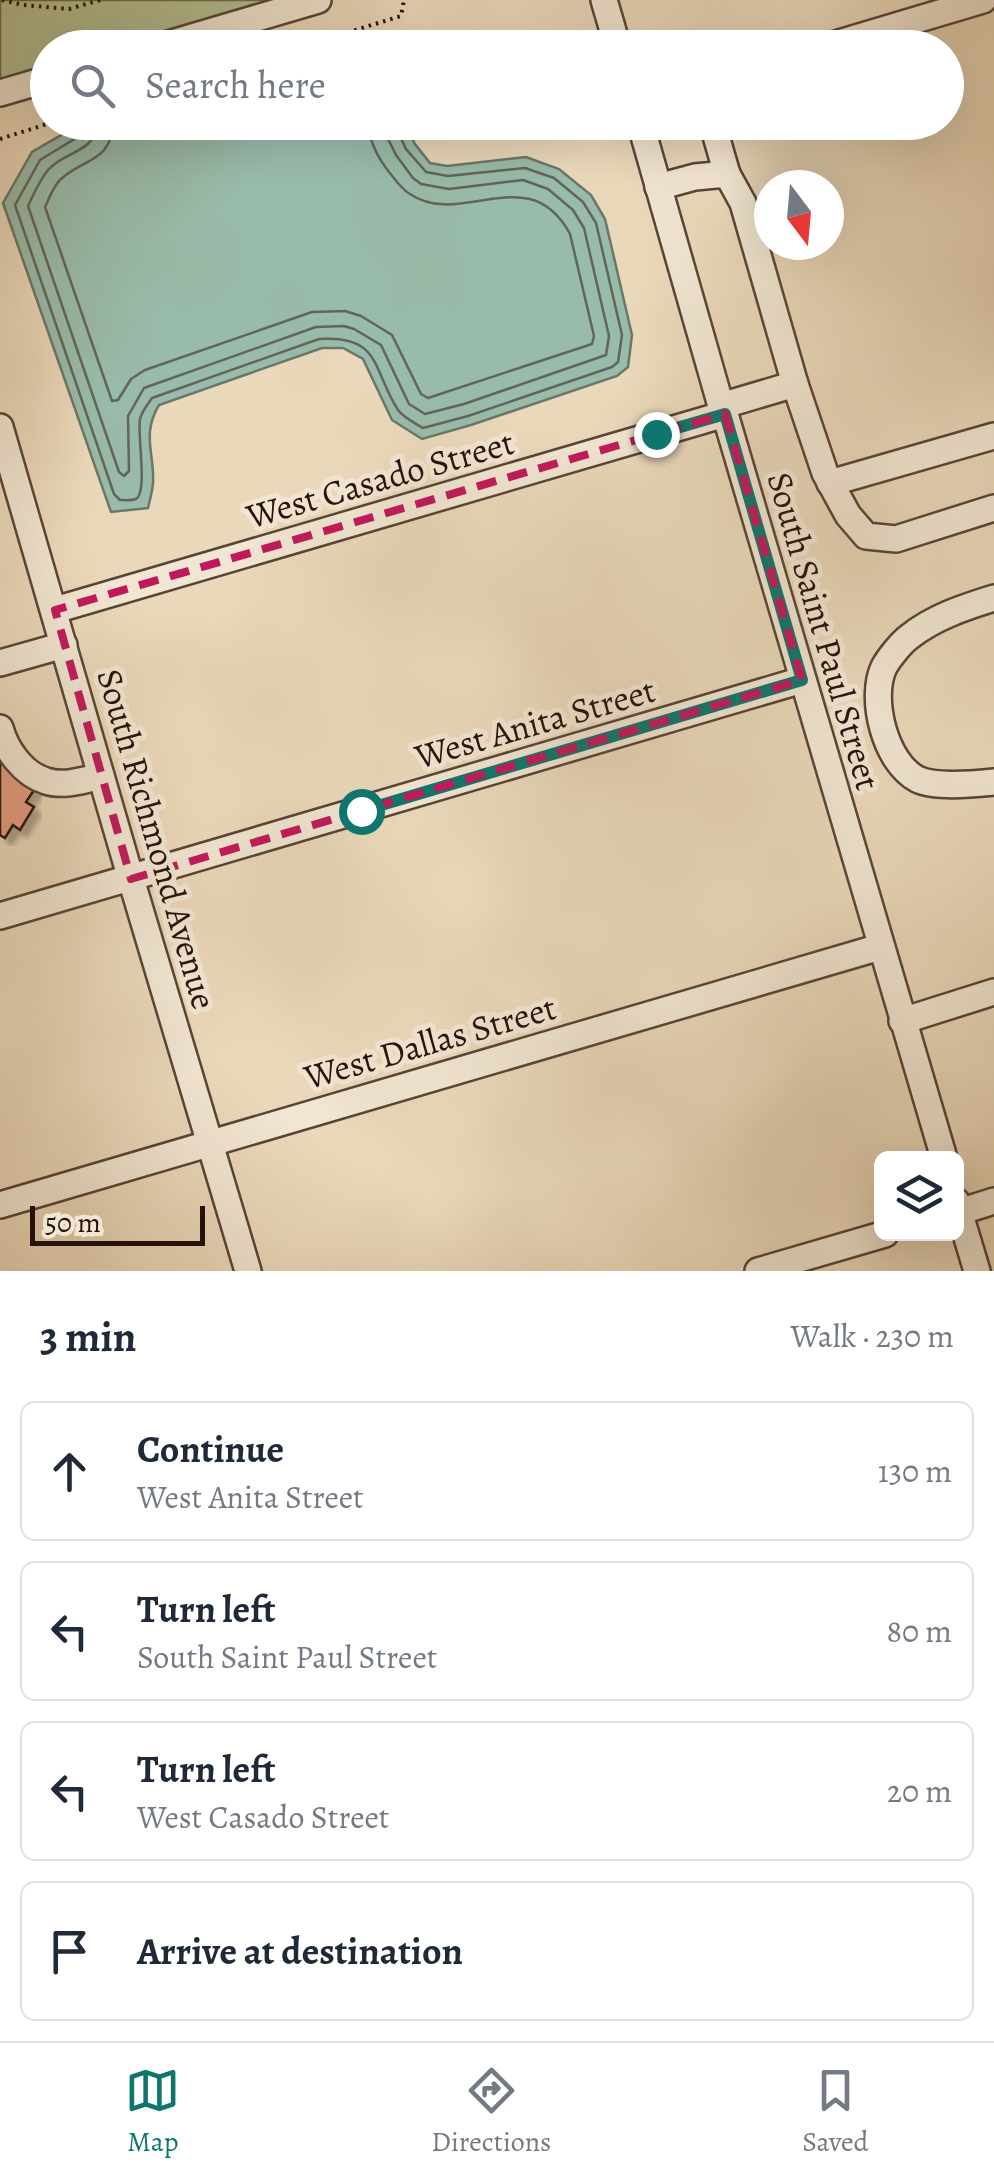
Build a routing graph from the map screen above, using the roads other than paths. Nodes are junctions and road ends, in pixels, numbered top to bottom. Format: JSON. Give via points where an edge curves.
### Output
{"nodes":[{"id":1,"x":318,"y":0,"type":"edge"},
{"id":2,"x":604,"y":0,"type":"edge"},
{"id":3,"x":983,"y":0,"type":"edge"},
{"id":4,"x":217,"y":30,"type":"edge"},
{"id":5,"x":613,"y":30,"type":"edge"},
{"id":6,"x":882,"y":30,"type":"edge"},
{"id":7,"x":30,"y":84,"type":"edge"},
{"id":8,"x":0,"y":93,"type":"edge"},
{"id":9,"x":645,"y":140,"type":"edge"},
{"id":10,"x":717,"y":140,"type":"edge"},
{"id":11,"x":727,"y":174,"type":"junction"},
{"id":12,"x":658,"y":188,"type":"junction"},
{"id":13,"x":796,"y":384,"type":"junction"},
{"id":14,"x":723,"y":410,"type":"junction"},
{"id":15,"x":0,"y":426,"type":"edge"},
{"id":16,"x":994,"y":436,"type":"edge"},
{"id":17,"x":830,"y":482,"type":"junction"},
{"id":18,"x":994,"y":508,"type":"edge"},
{"id":19,"x":994,"y":598,"type":"edge"},
{"id":20,"x":54,"y":610,"type":"junction"},
{"id":21,"x":64,"y":645,"type":"junction"},
{"id":22,"x":0,"y":663,"type":"edge"},
{"id":23,"x":802,"y":680,"type":"junction"},
{"id":24,"x":0,"y":729,"type":"edge"},
{"id":25,"x":101,"y":776,"type":"junction"},
{"id":26,"x":994,"y":782,"type":"edge"},
{"id":27,"x":131,"y":879,"type":"junction"},
{"id":28,"x":0,"y":916,"type":"edge"},
{"id":29,"x":880,"y":947,"type":"junction"},
{"id":30,"x":994,"y":992,"type":"edge"},
{"id":31,"x":902,"y":1020,"type":"junction"},
{"id":32,"x":210,"y":1143,"type":"junction"},
{"id":33,"x":942,"y":1151,"type":"edge"},
{"id":34,"x":994,"y":1201,"type":"edge"},
{"id":35,"x":0,"y":1205,"type":"edge"},
{"id":36,"x":964,"y":1207,"type":"edge"},
{"id":37,"x":964,"y":1228,"type":"edge"},
{"id":38,"x":874,"y":1237,"type":"edge"},
{"id":39,"x":248,"y":1271,"type":"edge"},
{"id":40,"x":758,"y":1271,"type":"edge"},
{"id":41,"x":977,"y":1271,"type":"edge"}],
"edges":[{"from":1,"to":4,"type":"street"},
{"from":2,"to":5,"type":"street"},
{"from":3,"to":6,"type":"street"},
{"from":7,"to":8,"type":"street"},
{"from":9,"to":12,"type":"street","name":"South Saint Paul Street"},
{"from":10,"to":11,"type":"street"},
{"from":11,"to":12,"type":"street"},
{"from":11,"to":13,"type":"street"},
{"from":12,"to":14,"type":"street","name":"South Saint Paul Street"},
{"from":13,"to":14,"type":"street","name":"West Casado Street"},
{"from":13,"to":17,"type":"street"},
{"from":14,"to":20,"type":"street","name":"West Casado Street"},
{"from":14,"to":23,"type":"street","name":"South Saint Paul Street"},
{"from":15,"to":20,"type":"street","name":"South Richmond Avenue"},
{"from":16,"to":17,"type":"street"},
{"from":17,"to":18,"type":"street","via":[[866,536],[896,538]]},
{"from":19,"to":26,"type":"street","via":[[957,609],[908,638],[884,668],[877,701],[886,740],[917,779],[954,786]]},
{"from":20,"to":21,"type":"street","name":"South Richmond Avenue"},
{"from":21,"to":22,"type":"street"},
{"from":21,"to":25,"type":"street","name":"South Richmond Avenue"},
{"from":23,"to":27,"type":"street","name":"West Anita Street"},
{"from":23,"to":29,"type":"street","name":"South Saint Paul Street"},
{"from":24,"to":25,"type":"street","via":[[5,745],[45,782]]},
{"from":25,"to":27,"type":"street","name":"South Richmond Avenue"},
{"from":27,"to":28,"type":"street","name":"West Anita Street"},
{"from":27,"to":32,"type":"street","name":"South Richmond Avenue"},
{"from":29,"to":31,"type":"street","name":"South Saint Paul Street"},
{"from":29,"to":32,"type":"street","name":"West Dallas Street"},
{"from":30,"to":31,"type":"street"},
{"from":31,"to":33,"type":"street","name":"South Saint Paul Street"},
{"from":32,"to":35,"type":"street","name":"West Dallas Street"},
{"from":32,"to":39,"type":"street","name":"South Richmond Avenue"},
{"from":34,"to":36,"type":"street"},
{"from":37,"to":41,"type":"street"},
{"from":38,"to":40,"type":"street"}]}
